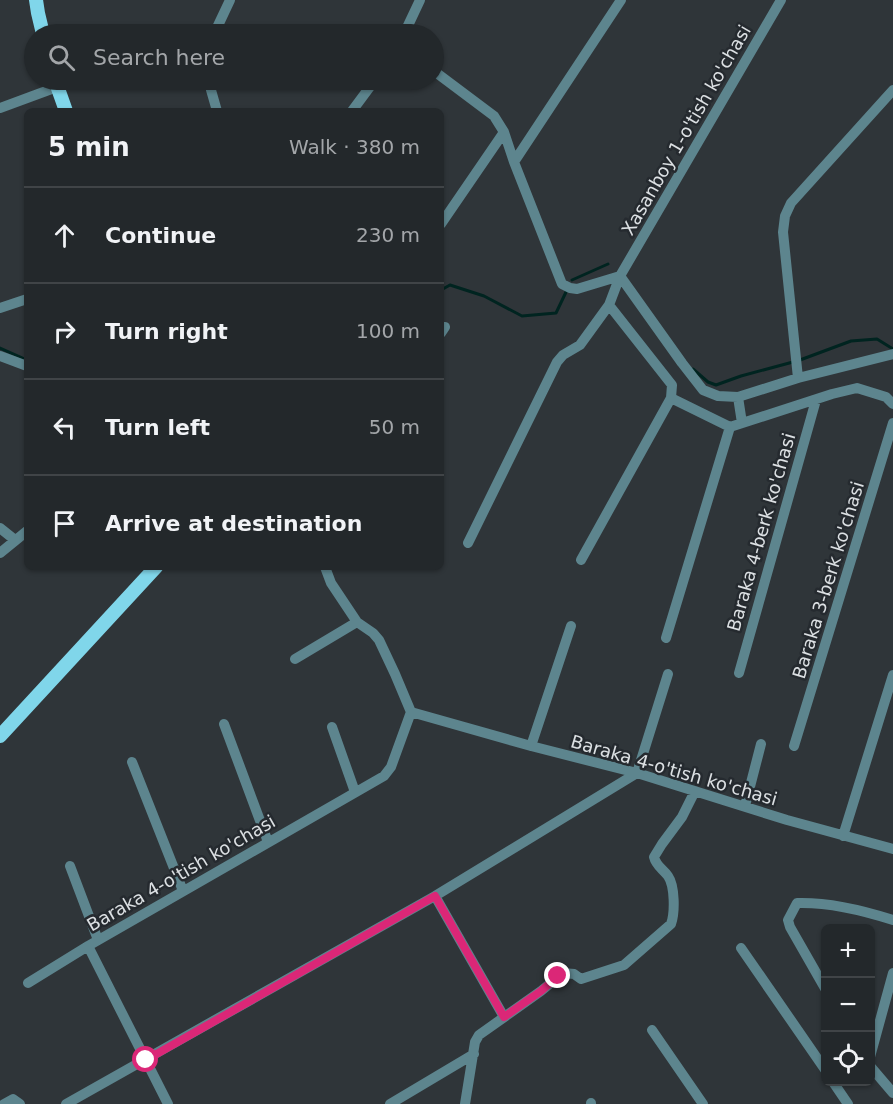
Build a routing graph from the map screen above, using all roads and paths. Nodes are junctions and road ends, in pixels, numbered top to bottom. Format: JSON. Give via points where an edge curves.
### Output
{"nodes":[{"id":1,"x":36,"y":0,"type":"edge"},
{"id":2,"x":230,"y":0,"type":"edge"},
{"id":3,"x":420,"y":0,"type":"edge"},
{"id":4,"x":621,"y":0,"type":"edge"},
{"id":5,"x":781,"y":0,"type":"edge"},
{"id":6,"x":41,"y":24,"type":"edge"},
{"id":7,"x":219,"y":24,"type":"edge"},
{"id":8,"x":409,"y":24,"type":"edge"},
{"id":9,"x":444,"y":78,"type":"edge"},
{"id":10,"x":40,"y":90,"type":"edge"},
{"id":11,"x":58,"y":90,"type":"edge"},
{"id":12,"x":211,"y":90,"type":"edge"},
{"id":13,"x":368,"y":90,"type":"edge"},
{"id":14,"x":893,"y":90,"type":"edge"},
{"id":15,"x":0,"y":108,"type":"edge"},
{"id":16,"x":65,"y":108,"type":"edge"},
{"id":17,"x":217,"y":108,"type":"edge"},
{"id":18,"x":354,"y":108,"type":"edge"},
{"id":19,"x":504,"y":132,"type":"junction"},
{"id":20,"x":514,"y":162,"type":"junction"},
{"id":21,"x":444,"y":220,"type":"edge"},
{"id":22,"x":620,"y":276,"type":"junction"},
{"id":23,"x":24,"y":300,"type":"edge"},
{"id":24,"x":609,"y":305,"type":"junction"},
{"id":25,"x":0,"y":308,"type":"edge"},
{"id":26,"x":893,"y":354,"type":"edge"},
{"id":27,"x":0,"y":356,"type":"edge"},
{"id":28,"x":24,"y":365,"type":"edge"},
{"id":29,"x":798,"y":378,"type":"junction"},
{"id":30,"x":738,"y":397,"type":"junction"},
{"id":31,"x":671,"y":398,"type":"junction"},
{"id":32,"x":816,"y":400,"type":"junction"},
{"id":33,"x":893,"y":404,"type":"edge"},
{"id":34,"x":742,"y":423,"type":"junction"},
{"id":35,"x":893,"y":423,"type":"edge"},
{"id":36,"x":730,"y":427,"type":"junction"},
{"id":37,"x":0,"y":528,"type":"edge"},
{"id":38,"x":24,"y":533,"type":"edge"},
{"id":39,"x":15,"y":540,"type":"junction"},
{"id":40,"x":468,"y":543,"type":"dead end"},
{"id":41,"x":0,"y":553,"type":"edge"},
{"id":42,"x":581,"y":560,"type":"dead end"},
{"id":43,"x":153,"y":570,"type":"edge"},
{"id":44,"x":326,"y":570,"type":"edge"},
{"id":45,"x":357,"y":622,"type":"junction"},
{"id":46,"x":571,"y":626,"type":"dead end"},
{"id":47,"x":666,"y":638,"type":"dead end"},
{"id":48,"x":295,"y":660,"type":"dead end"},
{"id":49,"x":739,"y":673,"type":"dead end"},
{"id":50,"x":668,"y":674,"type":"dead end"},
{"id":51,"x":893,"y":675,"type":"edge"},
{"id":52,"x":411,"y":712,"type":"junction"},
{"id":53,"x":224,"y":724,"type":"dead end"},
{"id":54,"x":332,"y":728,"type":"dead end"},
{"id":55,"x":0,"y":736,"type":"edge"},
{"id":56,"x":761,"y":744,"type":"dead end"},
{"id":57,"x":531,"y":746,"type":"junction"},
{"id":58,"x":794,"y":746,"type":"dead end"},
{"id":59,"x":132,"y":762,"type":"dead end"},
{"id":60,"x":637,"y":773,"type":"junction"},
{"id":61,"x":695,"y":791,"type":"junction"},
{"id":62,"x":355,"y":792,"type":"junction"},
{"id":63,"x":745,"y":806,"type":"junction"},
{"id":64,"x":843,"y":836,"type":"junction"},
{"id":65,"x":268,"y":842,"type":"junction"},
{"id":66,"x":893,"y":849,"type":"edge"},
{"id":67,"x":70,"y":866,"type":"dead end"},
{"id":68,"x":183,"y":891,"type":"junction"},
{"id":69,"x":435,"y":896,"type":"junction"},
{"id":70,"x":893,"y":920,"type":"edge"},
{"id":71,"x":98,"y":940,"type":"junction"},
{"id":72,"x":88,"y":946,"type":"junction"},
{"id":73,"x":741,"y":948,"type":"dead end"},
{"id":74,"x":893,"y":973,"type":"edge"},
{"id":75,"x":28,"y":982,"type":"dead end"},
{"id":76,"x":821,"y":983,"type":"edge"},
{"id":77,"x":504,"y":1017,"type":"junction"},
{"id":78,"x":652,"y":1030,"type":"dead end"},
{"id":79,"x":875,"y":1039,"type":"edge"},
{"id":80,"x":474,"y":1054,"type":"junction"},
{"id":81,"x":146,"y":1060,"type":"junction"},
{"id":82,"x":821,"y":1065,"type":"edge"},
{"id":83,"x":875,"y":1072,"type":"edge"},
{"id":84,"x":835,"y":1086,"type":"edge"},
{"id":85,"x":893,"y":1094,"type":"edge"},
{"id":86,"x":4,"y":1104,"type":"edge"},
{"id":87,"x":20,"y":1104,"type":"edge"},
{"id":88,"x":66,"y":1104,"type":"edge"},
{"id":89,"x":168,"y":1104,"type":"edge"},
{"id":90,"x":390,"y":1104,"type":"edge"},
{"id":91,"x":465,"y":1104,"type":"edge"},
{"id":92,"x":703,"y":1104,"type":"edge"},
{"id":93,"x":848,"y":1104,"type":"edge"}],
"edges":[{"from":1,"to":6,"type":"main road"},
{"from":2,"to":7,"type":"street"},
{"from":3,"to":8,"type":"street"},
{"from":4,"to":20,"type":"street"},
{"from":5,"to":22,"type":"street","name":"Xasanboy 1-o'tish ko'chasi"},
{"from":9,"to":19,"type":"street","via":[[494,116]]},
{"from":10,"to":15,"type":"street"},
{"from":11,"to":16,"type":"main road"},
{"from":12,"to":17,"type":"street"},
{"from":13,"to":18,"type":"street"},
{"from":14,"to":29,"type":"street","via":[[791,203],[785,216],[783,232]]},
{"from":19,"to":20,"type":"street"},
{"from":19,"to":21,"type":"street"},
{"from":20,"to":22,"type":"street","via":[[562,284],[577,289]]},
{"from":22,"to":24,"type":"street","name":"Xasanboy 1-o'tish ko'chasi"},
{"from":22,"to":30,"type":"street","via":[[703,390]]},
{"from":23,"to":25,"type":"street"},
{"from":24,"to":31,"type":"street","via":[[672,385]]},
{"from":24,"to":40,"type":"street","via":[[580,345],[557,362]]},
{"from":26,"to":29,"type":"street"},
{"from":27,"to":28,"type":"street"},
{"from":29,"to":30,"type":"street"},
{"from":30,"to":34,"type":"street"},
{"from":31,"to":36,"type":"street"},
{"from":31,"to":42,"type":"street"},
{"from":32,"to":33,"type":"street","via":[[857,388],[886,397]]},
{"from":32,"to":34,"type":"street"},
{"from":32,"to":49,"type":"street","name":"Baraka 4-berk ko'chasi"},
{"from":34,"to":36,"type":"street"},
{"from":35,"to":58,"type":"street","name":"Baraka 3-berk ko'chasi"},
{"from":36,"to":47,"type":"street"},
{"from":37,"to":39,"type":"street"},
{"from":38,"to":39,"type":"street"},
{"from":39,"to":41,"type":"street"},
{"from":43,"to":55,"type":"main road"},
{"from":44,"to":45,"type":"street"},
{"from":45,"to":48,"type":"street"},
{"from":45,"to":52,"type":"street","via":[[379,640]]},
{"from":46,"to":57,"type":"street"},
{"from":50,"to":60,"type":"street"},
{"from":51,"to":64,"type":"street"},
{"from":52,"to":57,"type":"street","name":"Baraka 4-o'tish ko'chasi"},
{"from":52,"to":62,"type":"street","name":"Baraka 4-o'tish ko'chasi","via":[[391,767],[384,776]]},
{"from":53,"to":65,"type":"street"},
{"from":54,"to":62,"type":"street"},
{"from":56,"to":63,"type":"street"},
{"from":57,"to":60,"type":"street","name":"Baraka 4-o'tish ko'chasi"},
{"from":59,"to":68,"type":"street"},
{"from":60,"to":61,"type":"street","name":"Baraka 4-o'tish ko'chasi"},
{"from":60,"to":69,"type":"street"},
{"from":61,"to":63,"type":"street","name":"Baraka 4-o'tish ko'chasi"},
{"from":61,"to":77,"type":"street","via":[[654,857],[670,878],[674,915],[671,924],[624,965],[581,979],[563,973]]},
{"from":62,"to":65,"type":"street","name":"Baraka 4-o'tish ko'chasi"},
{"from":63,"to":64,"type":"street","name":"Baraka 4-o'tish ko'chasi"},
{"from":64,"to":66,"type":"street","name":"Baraka 4-o'tish ko'chasi"},
{"from":65,"to":68,"type":"street","name":"Baraka 4-o'tish ko'chasi"},
{"from":67,"to":71,"type":"street"},
{"from":68,"to":71,"type":"street","name":"Baraka 4-o'tish ko'chasi"},
{"from":69,"to":77,"type":"street"},
{"from":69,"to":81,"type":"street"},
{"from":70,"to":76,"type":"street","via":[[859,909],[797,903],[788,920],[790,927]]},
{"from":71,"to":72,"type":"street","name":"Baraka 4-o'tish ko'chasi"},
{"from":72,"to":75,"type":"street"},
{"from":72,"to":81,"type":"street","name":"Baraka 4-o'tish ko'chasi"},
{"from":73,"to":82,"type":"street"},
{"from":74,"to":79,"type":"street"},
{"from":77,"to":80,"type":"street","via":[[479,1035]]},
{"from":78,"to":92,"type":"street"},
{"from":80,"to":90,"type":"street"},
{"from":80,"to":91,"type":"street"},
{"from":81,"to":88,"type":"street"},
{"from":81,"to":89,"type":"street","name":"Baraka 4-o'tish ko'chasi"},
{"from":83,"to":85,"type":"street"},
{"from":84,"to":93,"type":"street"},
{"from":86,"to":87,"type":"street","via":[[13,1099]]}]}
